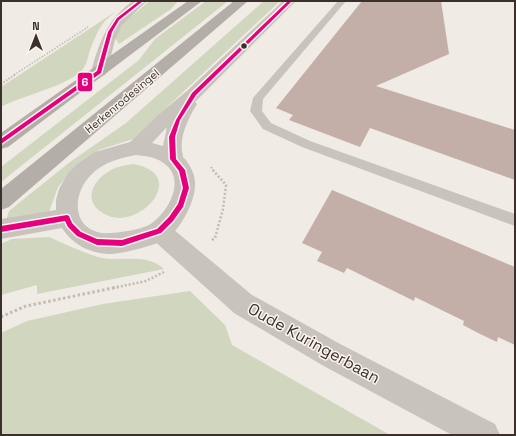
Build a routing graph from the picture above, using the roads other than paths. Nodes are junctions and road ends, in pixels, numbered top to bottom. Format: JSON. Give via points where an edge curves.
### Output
{"nodes":[{"id":1,"x":141,"y":1,"type":"edge"},
{"id":2,"x":196,"y":1,"type":"edge"},
{"id":3,"x":242,"y":1,"type":"edge"},
{"id":4,"x":290,"y":1,"type":"edge"},
{"id":5,"x":342,"y":1,"type":"edge"},
{"id":6,"x":99,"y":72,"type":"junction"},
{"id":7,"x":194,"y":94,"type":"junction"},
{"id":8,"x":1,"y":142,"type":"edge"},
{"id":9,"x":136,"y":148,"type":"junction"},
{"id":10,"x":173,"y":159,"type":"junction"},
{"id":11,"x":1,"y":201,"type":"edge"},
{"id":12,"x":67,"y":218,"type":"junction"},
{"id":13,"x":515,"y":220,"type":"edge"},
{"id":14,"x":1,"y":230,"type":"edge"},
{"id":15,"x":159,"y":231,"type":"junction"},
{"id":16,"x":484,"y":435,"type":"edge"}],
"edges":[{"from":1,"to":6,"type":"street","via":[[118,19],[110,32]]},
{"from":2,"to":6,"type":"highway"},
{"from":3,"to":11,"type":"highway","name":"Herkenrodesingel"},
{"from":4,"to":7,"type":"street"},
{"from":5,"to":13,"type":"lane","via":[[258,98],[256,112],[266,126],[306,144]]},
{"from":6,"to":8,"type":"highway"},
{"from":7,"to":9,"type":"street","via":[[164,119]]},
{"from":7,"to":10,"type":"street","via":[[178,120],[172,137]]},
{"from":9,"to":10,"type":"street","via":[[154,150]]},
{"from":9,"to":12,"type":"street","via":[[100,158],[83,170],[71,185],[65,201]]},
{"from":10,"to":15,"type":"street","via":[[182,170],[186,188],[182,204]]},
{"from":12,"to":14,"type":"street"},
{"from":12,"to":15,"type":"street","via":[[79,234],[97,242],[122,243]]},
{"from":15,"to":16,"type":"street","name":"Oude Kuringerbaan","via":[[243,304],[332,355]]}]}
